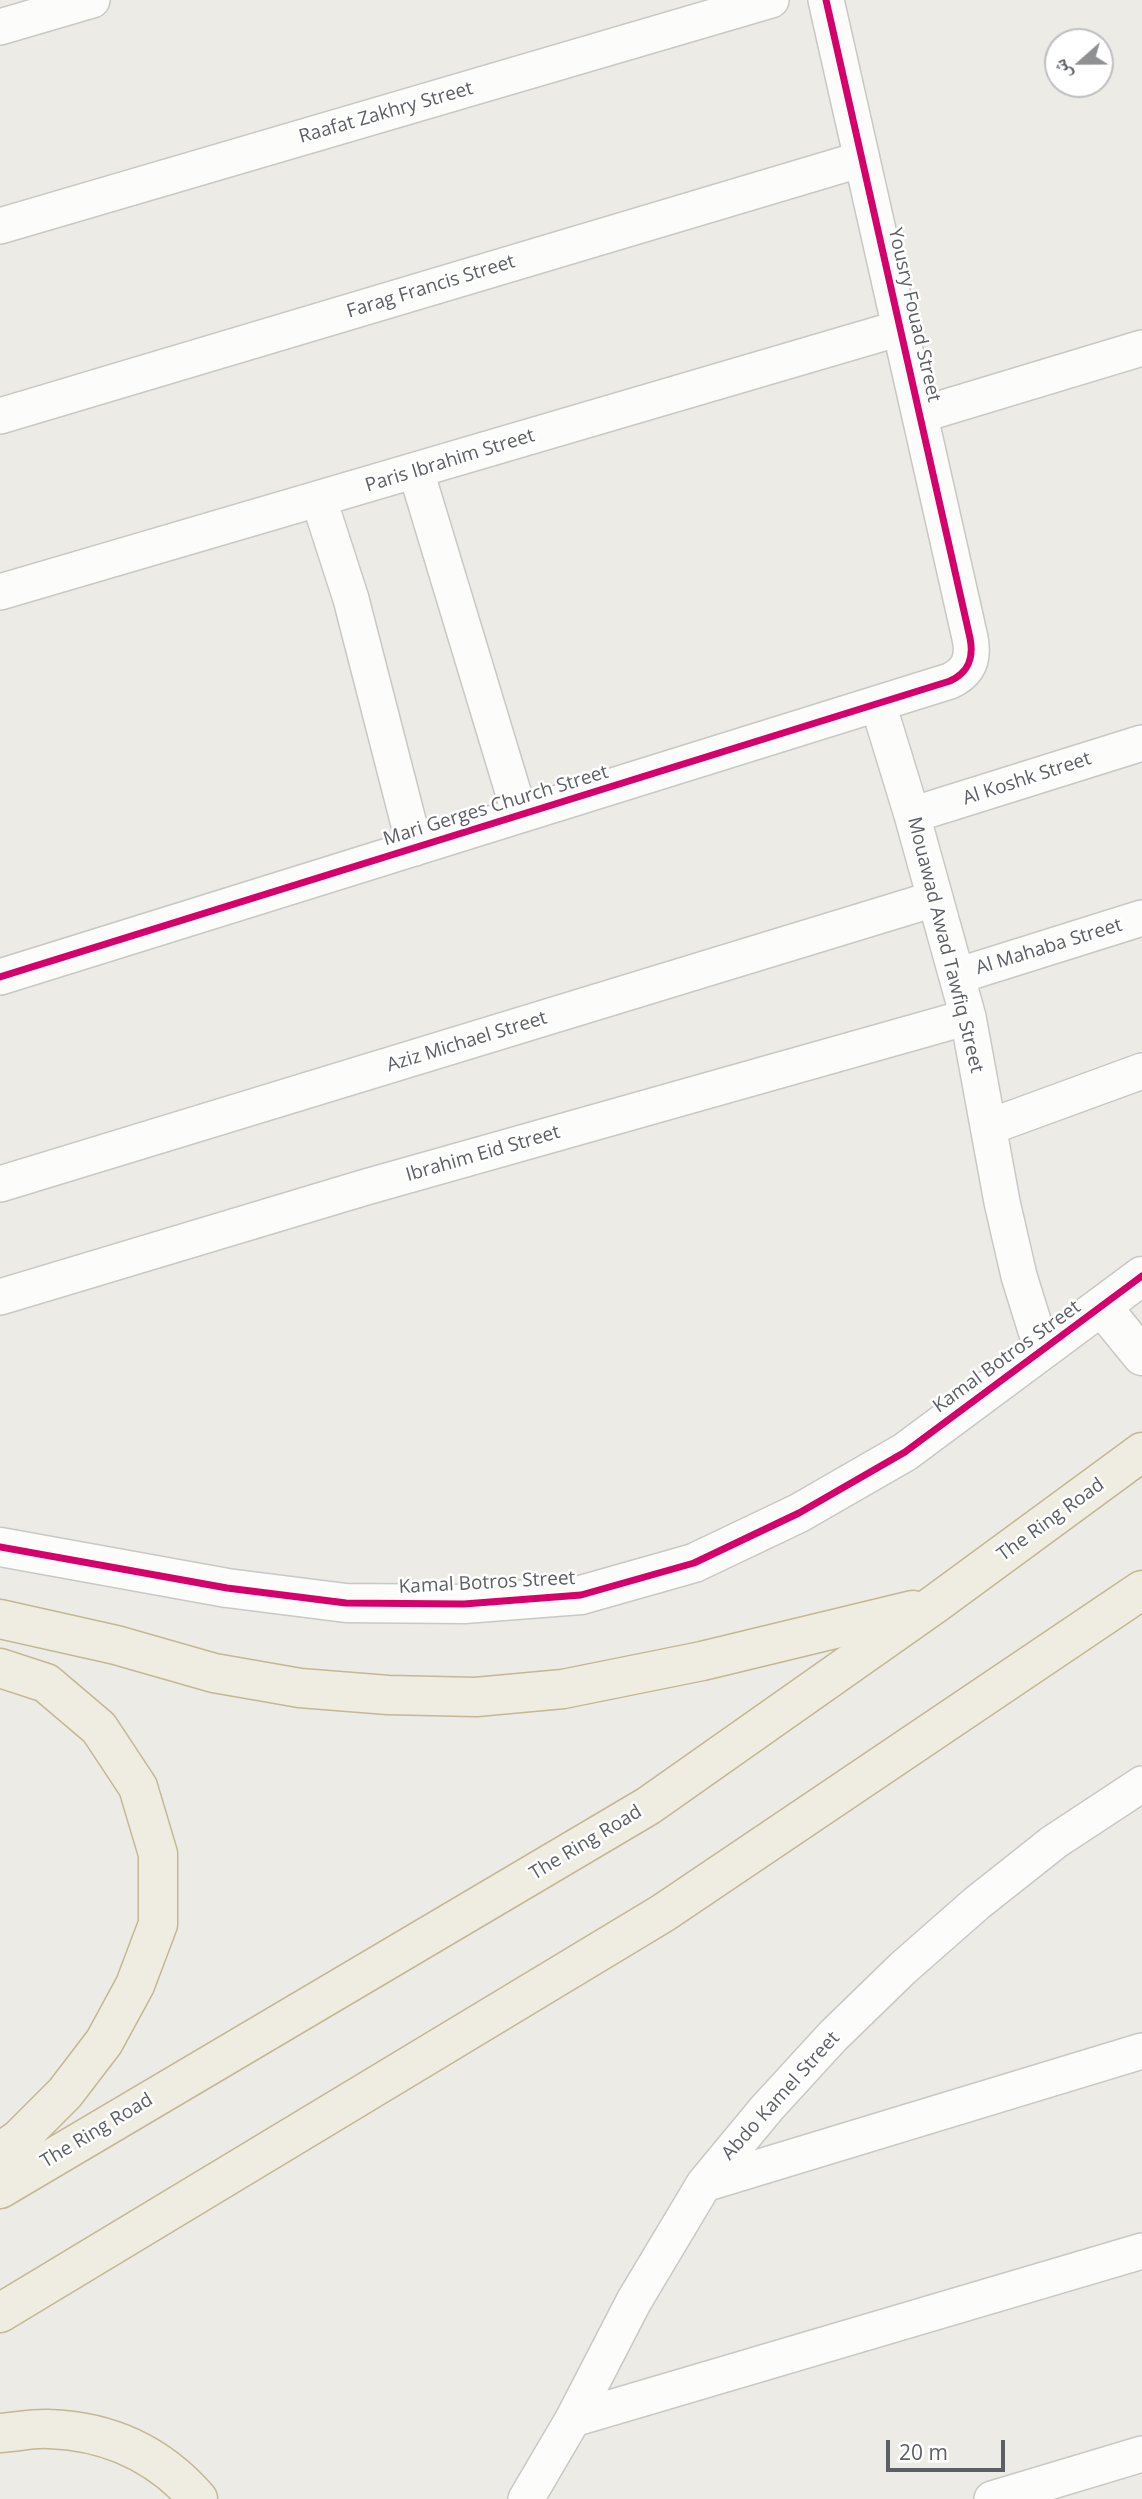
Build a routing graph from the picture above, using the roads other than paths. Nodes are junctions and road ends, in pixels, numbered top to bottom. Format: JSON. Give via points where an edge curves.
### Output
{"nodes":[{"id":1,"x":92,"y":0,"type":"edge"},
{"id":2,"x":771,"y":0,"type":"edge"},
{"id":3,"x":826,"y":0,"type":"edge"},
{"id":4,"x":0,"y":27,"type":"edge"},
{"id":5,"x":862,"y":159,"type":"junction"},
{"id":6,"x":0,"y":226,"type":"edge"},
{"id":7,"x":900,"y":328,"type":"junction"},
{"id":8,"x":1142,"y":348,"type":"edge"},
{"id":9,"x":920,"y":415,"type":"junction"},
{"id":10,"x":0,"y":416,"type":"edge"},
{"id":11,"x":416,"y":471,"type":"junction"},
{"id":12,"x":319,"y":500,"type":"junction"},
{"id":13,"x":0,"y":592,"type":"edge"},
{"id":14,"x":970,"y":638,"type":"joint"},
{"id":15,"x":878,"y":704,"type":"junction"},
{"id":16,"x":1142,"y":743,"type":"edge"},
{"id":17,"x":520,"y":815,"type":"junction"},
{"id":18,"x":912,"y":815,"type":"junction"},
{"id":19,"x":415,"y":848,"type":"junction"},
{"id":20,"x":934,"y":899,"type":"junction"},
{"id":21,"x":1142,"y":918,"type":"edge"},
{"id":22,"x":957,"y":976,"type":"junction"},
{"id":23,"x":0,"y":977,"type":"edge"},
{"id":24,"x":968,"y":1017,"type":"junction"},
{"id":25,"x":1142,"y":1071,"type":"edge"},
{"id":26,"x":989,"y":1127,"type":"junction"},
{"id":27,"x":0,"y":1184,"type":"edge"},
{"id":28,"x":1142,"y":1276,"type":"edge"},
{"id":29,"x":0,"y":1297,"type":"edge"},
{"id":30,"x":1102,"y":1307,"type":"junction"},
{"id":31,"x":1042,"y":1350,"type":"junction"},
{"id":32,"x":1142,"y":1356,"type":"edge"},
{"id":33,"x":1142,"y":1452,"type":"edge"},
{"id":34,"x":0,"y":1547,"type":"edge"},
{"id":35,"x":1142,"y":1590,"type":"edge"},
{"id":36,"x":935,"y":1604,"type":"junction"},
{"id":37,"x":0,"y":1619,"type":"edge"},
{"id":38,"x":0,"y":1668,"type":"edge"},
{"id":39,"x":1142,"y":1784,"type":"edge"},
{"id":40,"x":1142,"y":2051,"type":"edge"},
{"id":41,"x":0,"y":2152,"type":"edge"},
{"id":42,"x":704,"y":2184,"type":"junction"},
{"id":43,"x":0,"y":2189,"type":"edge"},
{"id":44,"x":1142,"y":2251,"type":"edge"},
{"id":45,"x":0,"y":2313,"type":"edge"},
{"id":46,"x":573,"y":2419,"type":"junction"},
{"id":47,"x":0,"y":2433,"type":"edge"},
{"id":48,"x":553,"y":2454,"type":"junction"},
{"id":49,"x":1142,"y":2454,"type":"edge"},
{"id":50,"x":198,"y":2499,"type":"edge"},
{"id":51,"x":526,"y":2499,"type":"edge"},
{"id":52,"x":559,"y":2499,"type":"edge"},
{"id":53,"x":992,"y":2499,"type":"edge"}],
"edges":[{"from":1,"to":4,"type":"street"},
{"from":2,"to":6,"type":"street","name":"Raafat Zakhry Street"},
{"from":3,"to":5,"type":"street","name":"Yousry Fouad Street"},
{"from":5,"to":7,"type":"street","name":"Yousry Fouad Street"},
{"from":5,"to":10,"type":"street","name":"Farag Francis Street"},
{"from":7,"to":9,"type":"street","name":"Yousry Fouad Street"},
{"from":7,"to":11,"type":"street","name":"Paris Ibrahim Street"},
{"from":8,"to":9,"type":"street"},
{"from":9,"to":14,"type":"street","name":"Yousry Fouad Street"},
{"from":11,"to":12,"type":"street","name":"Paris Ibrahim Street"},
{"from":11,"to":17,"type":"street"},
{"from":12,"to":13,"type":"street","name":"Paris Ibrahim Street"},
{"from":12,"to":19,"type":"street","via":[[351,599]]},
{"from":14,"to":15,"type":"street","name":"Mari Gerges Church Street","via":[[971,659],[959,677]]},
{"from":15,"to":17,"type":"street","name":"Mari Gerges Church Street"},
{"from":15,"to":18,"type":"street","name":"Mouawad Awad Tawfiq Street"},
{"from":16,"to":18,"type":"street","name":"Al Koshk Street"},
{"from":17,"to":19,"type":"street","name":"Mari Gerges Church Street"},
{"from":18,"to":20,"type":"street","name":"Mouawad Awad Tawfiq Street"},
{"from":19,"to":23,"type":"street","name":"Mari Gerges Church Street"},
{"from":20,"to":22,"type":"street","name":"Mouawad Awad Tawfiq Street"},
{"from":20,"to":27,"type":"street","name":"Aziz Michael Street"},
{"from":21,"to":22,"type":"street","name":"Al Mahaba Street"},
{"from":22,"to":24,"type":"street","name":"Mouawad Awad Tawfiq Street"},
{"from":24,"to":26,"type":"street","name":"Mouawad Awad Tawfiq Street"},
{"from":24,"to":29,"type":"street","name":"Ibrahim Eid Street","via":[[366,1187]]},
{"from":25,"to":26,"type":"street"},
{"from":26,"to":31,"type":"street","name":"Mouawad Awad Tawfiq Street","via":[[1019,1276]]},
{"from":28,"to":30,"type":"street","name":"Kamal Botros Street"},
{"from":30,"to":31,"type":"street","name":"Kamal Botros Street"},
{"from":30,"to":32,"type":"street"},
{"from":31,"to":34,"type":"street","name":"Kamal Botros Street","via":[[905,1452],[799,1513],[694,1563],[581,1595],[464,1604],[346,1603],[228,1588]]},
{"from":33,"to":36,"type":"highway","name":"The Ring Road"},
{"from":35,"to":45,"type":"highway","via":[[663,1913]]},
{"from":36,"to":37,"type":"highway","via":[[589,1684],[476,1697],[300,1688],[214,1673]]},
{"from":36,"to":43,"type":"highway","name":"The Ring Road","via":[[648,1806]]},
{"from":38,"to":41,"type":"highway","via":[[46,1683],[99,1728],[138,1787],[158,1854],[158,1924],[135,1985],[104,2042],[65,2093]]},
{"from":39,"to":42,"type":"street","name":"Abdo Kamel Street","via":[[1054,1842],[903,1968],[833,2036]]},
{"from":40,"to":42,"type":"street"},
{"from":42,"to":46,"type":"street","name":"Abdo Kamel Street","via":[[634,2301]]},
{"from":44,"to":46,"type":"street"},
{"from":46,"to":48,"type":"street","name":"Abdo Kamel Street"},
{"from":47,"to":50,"type":"highway","via":[[48,2429],[103,2435],[152,2457]]},
{"from":48,"to":51,"type":"street","name":"Abdo Kamel Street"},
{"from":48,"to":52,"type":"street"},
{"from":49,"to":53,"type":"street"}]}
